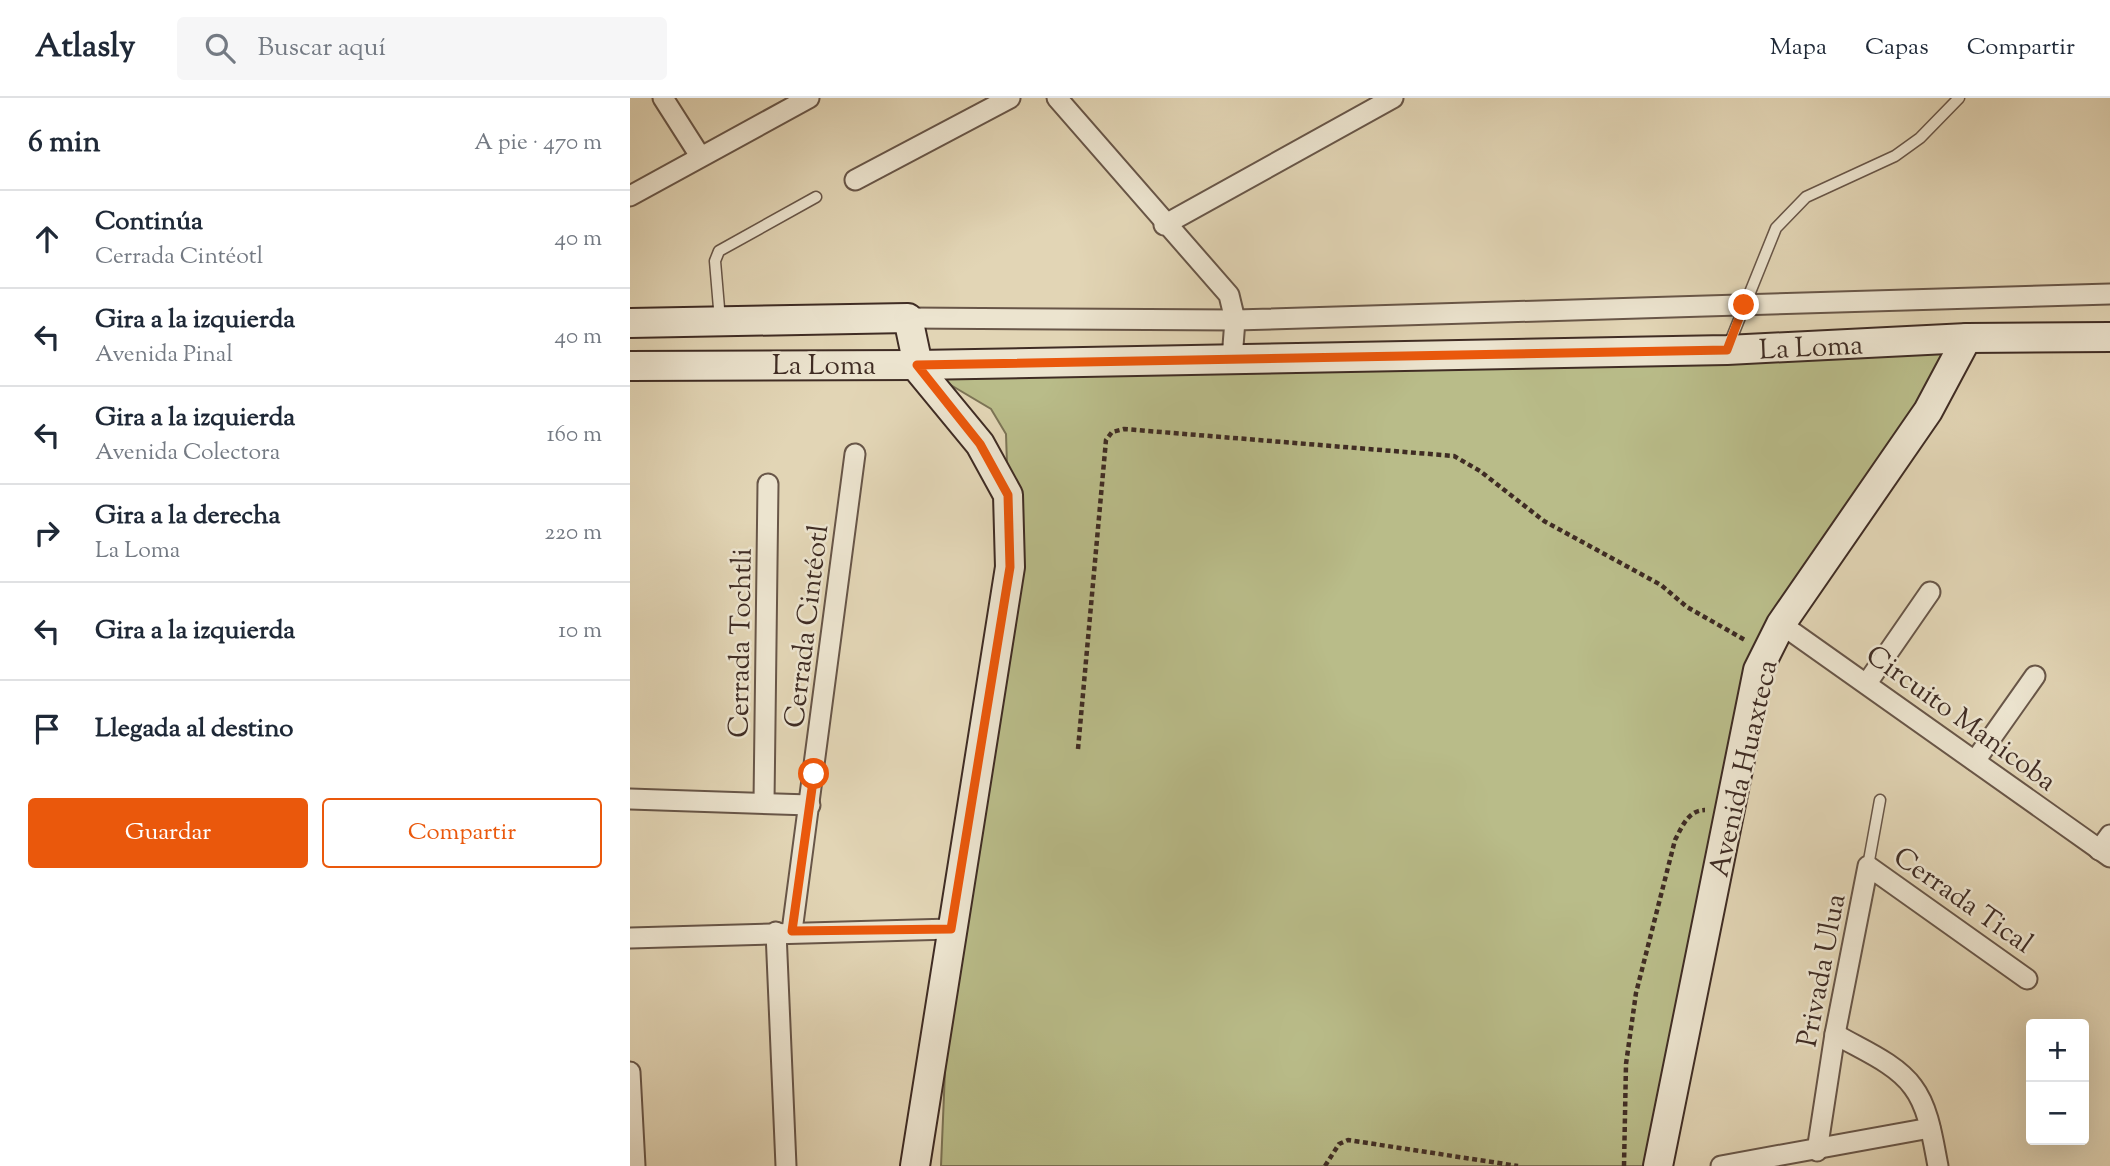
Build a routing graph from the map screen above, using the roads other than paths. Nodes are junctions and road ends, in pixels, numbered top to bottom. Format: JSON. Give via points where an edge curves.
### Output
{"nodes":[{"id":1,"x":663,"y":98,"type":"edge"},
{"id":2,"x":809,"y":98,"type":"edge"},
{"id":3,"x":1010,"y":98,"type":"edge"},
{"id":4,"x":1058,"y":98,"type":"edge"},
{"id":5,"x":1393,"y":98,"type":"edge"},
{"id":6,"x":1959,"y":98,"type":"edge"},
{"id":7,"x":700,"y":156,"type":"junction"},
{"id":8,"x":855,"y":180,"type":"dead end"},
{"id":9,"x":630,"y":196,"type":"edge"},
{"id":10,"x":816,"y":197,"type":"dead end"},
{"id":11,"x":1164,"y":225,"type":"junction"},
{"id":12,"x":2110,"y":294,"type":"edge"},
{"id":13,"x":1744,"y":305,"type":"junction"},
{"id":14,"x":908,"y":318,"type":"junction"},
{"id":15,"x":1235,"y":320,"type":"junction"},
{"id":16,"x":720,"y":321,"type":"junction"},
{"id":17,"x":630,"y":323,"type":"edge"},
{"id":18,"x":2110,"y":337,"type":"edge"},
{"id":19,"x":1966,"y":338,"type":"junction"},
{"id":20,"x":1727,"y":350,"type":"junction"},
{"id":21,"x":1231,"y":359,"type":"junction"},
{"id":22,"x":917,"y":365,"type":"junction"},
{"id":23,"x":630,"y":366,"type":"edge"},
{"id":24,"x":855,"y":454,"type":"dead end"},
{"id":25,"x":768,"y":484,"type":"dead end"},
{"id":26,"x":1930,"y":592,"type":"dead end"},
{"id":27,"x":1781,"y":624,"type":"junction"},
{"id":28,"x":2035,"y":676,"type":"dead end"},
{"id":29,"x":1867,"y":683,"type":"junction"},
{"id":30,"x":1975,"y":761,"type":"junction"},
{"id":31,"x":630,"y":799,"type":"edge"},
{"id":32,"x":1880,"y":800,"type":"dead end"},
{"id":33,"x":764,"y":802,"type":"junction"},
{"id":34,"x":810,"y":805,"type":"junction"},
{"id":35,"x":2106,"y":847,"type":"edge"},
{"id":36,"x":1868,"y":866,"type":"junction"},
{"id":37,"x":951,"y":929,"type":"junction"},
{"id":38,"x":784,"y":931,"type":"junction"},
{"id":39,"x":630,"y":938,"type":"edge"},
{"id":40,"x":2027,"y":979,"type":"dead end"},
{"id":41,"x":1835,"y":1034,"type":"junction"},
{"id":42,"x":630,"y":1072,"type":"edge"},
{"id":43,"x":1930,"y":1128,"type":"junction"},
{"id":44,"x":1817,"y":1151,"type":"junction"},
{"id":45,"x":635,"y":1166,"type":"edge"},
{"id":46,"x":786,"y":1166,"type":"edge"},
{"id":47,"x":915,"y":1166,"type":"edge"},
{"id":48,"x":1658,"y":1166,"type":"edge"},
{"id":49,"x":1721,"y":1166,"type":"edge"},
{"id":50,"x":1938,"y":1166,"type":"edge"}],
"edges":[{"from":1,"to":7,"type":"street"},
{"from":2,"to":7,"type":"street"},
{"from":3,"to":8,"type":"street"},
{"from":4,"to":11,"type":"street"},
{"from":5,"to":11,"type":"street"},
{"from":6,"to":13,"type":"lane","via":[[1895,156],[1807,197],[1776,228]]},
{"from":7,"to":9,"type":"street"},
{"from":10,"to":16,"type":"lane","via":[[719,251],[715,261]]},
{"from":11,"to":15,"type":"street","via":[[1229,295]]},
{"from":12,"to":13,"type":"street"},
{"from":13,"to":15,"type":"street"},
{"from":13,"to":20,"type":"lane"},
{"from":14,"to":15,"type":"street"},
{"from":14,"to":16,"type":"street"},
{"from":14,"to":22,"type":"street"},
{"from":15,"to":21,"type":"street"},
{"from":16,"to":17,"type":"street"},
{"from":18,"to":19,"type":"street","name":"La Loma"},
{"from":19,"to":20,"type":"street","name":"La Loma"},
{"from":19,"to":27,"type":"street","name":"Avenida Huaxteca","via":[[1928,411]]},
{"from":20,"to":21,"type":"street","name":"La Loma"},
{"from":21,"to":22,"type":"street","name":"La Loma"},
{"from":22,"to":23,"type":"street","name":"La Loma"},
{"from":22,"to":37,"type":"street","via":[[980,444],[1008,495],[1010,567]]},
{"from":24,"to":34,"type":"street","name":"Cerrada Cintéotl"},
{"from":25,"to":33,"type":"street","name":"Cerrada Tochtli"},
{"from":26,"to":29,"type":"street"},
{"from":27,"to":29,"type":"street","name":"Circuito Manicoba"},
{"from":27,"to":48,"type":"street","name":"Avenida Huaxteca","via":[[1758,670]]},
{"from":28,"to":30,"type":"street"},
{"from":29,"to":30,"type":"street","name":"Circuito Manicoba"},
{"from":30,"to":35,"type":"street","name":"Circuito Manicoba"},
{"from":31,"to":33,"type":"street"},
{"from":32,"to":36,"type":"lane","name":"Privada Ulua"},
{"from":33,"to":34,"type":"street"},
{"from":34,"to":38,"type":"street","name":"Cerrada Cintéotl"},
{"from":36,"to":40,"type":"street","name":"Cerrada Tical"},
{"from":36,"to":41,"type":"street","name":"Privada Ulua"},
{"from":37,"to":38,"type":"street"},
{"from":37,"to":47,"type":"street"},
{"from":38,"to":39,"type":"street"},
{"from":38,"to":46,"type":"street","name":"Cerrada Cintéotl"},
{"from":41,"to":43,"type":"street","via":[[1891,1067],[1914,1087]]},
{"from":41,"to":44,"type":"street","name":"Privada Ulua"},
{"from":42,"to":45,"type":"street"},
{"from":43,"to":44,"type":"street"},
{"from":43,"to":50,"type":"street"},
{"from":44,"to":49,"type":"street"}]}
